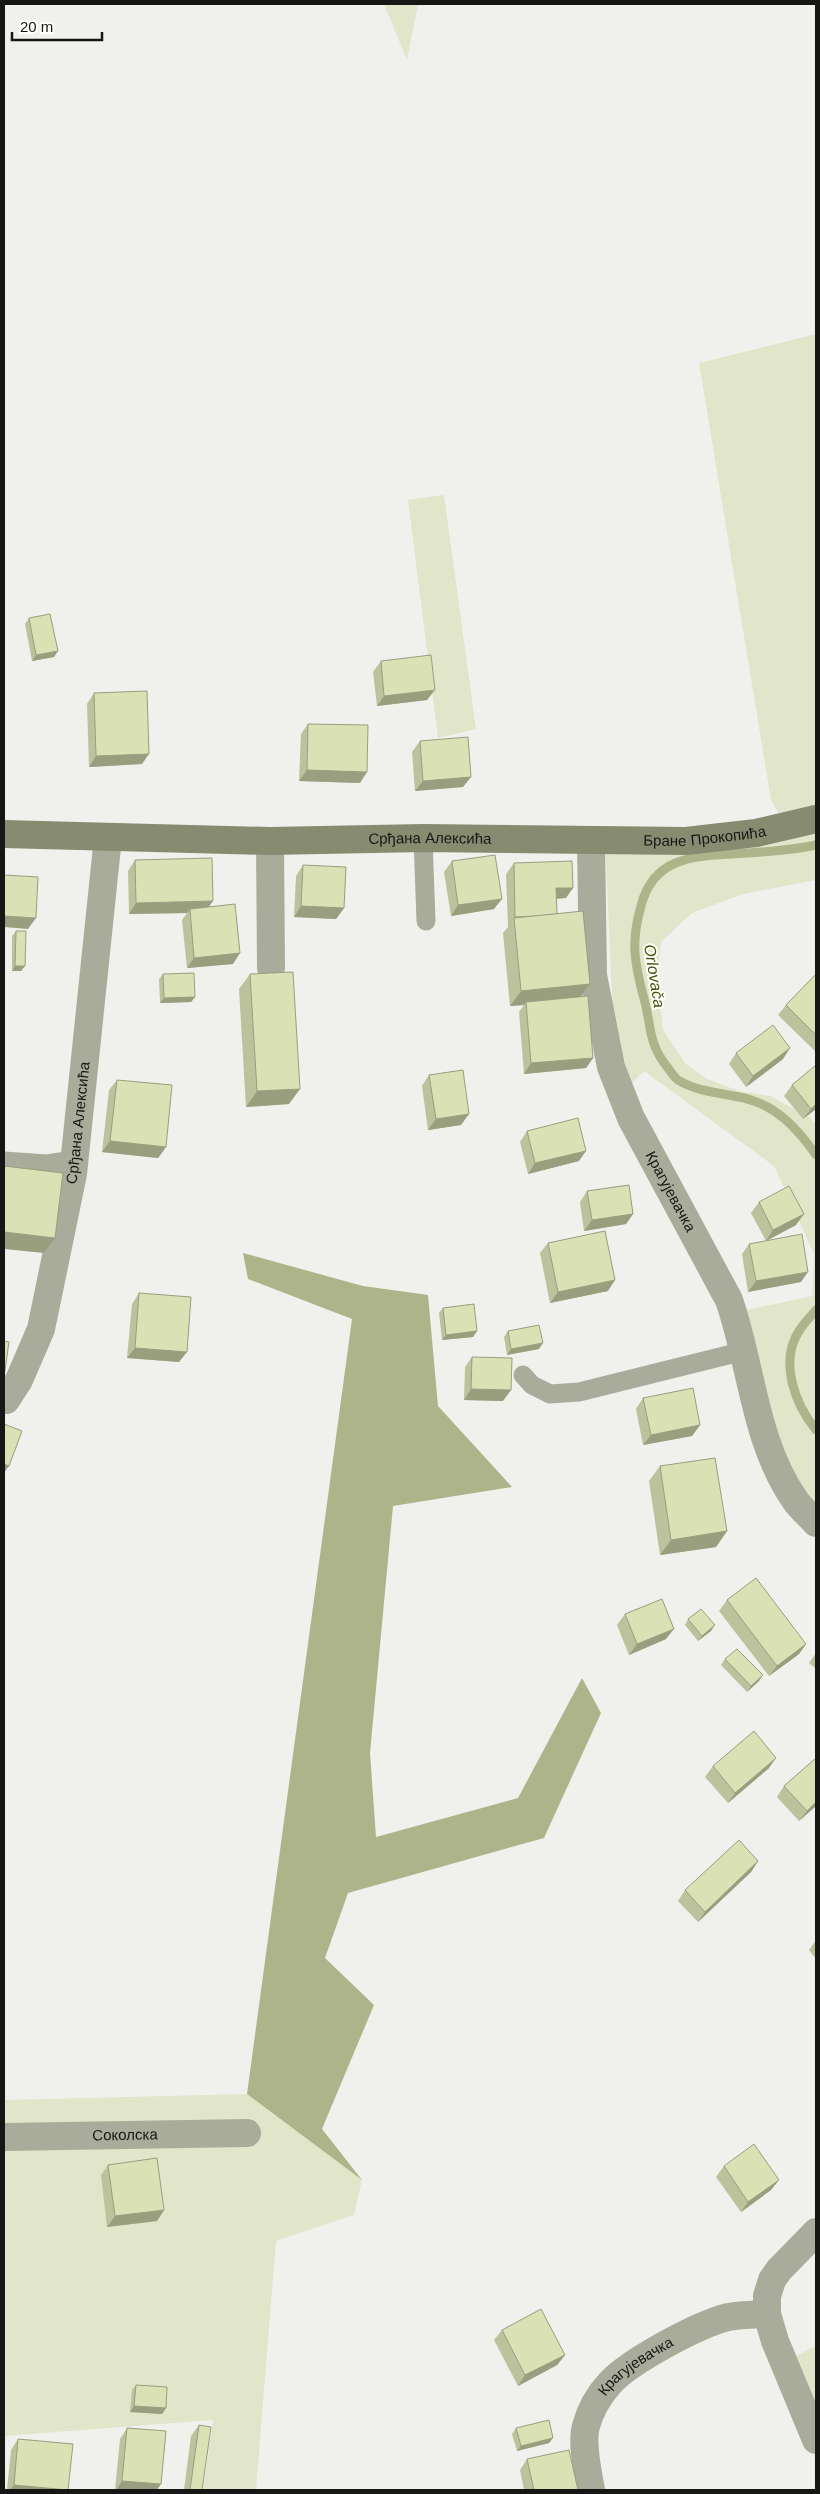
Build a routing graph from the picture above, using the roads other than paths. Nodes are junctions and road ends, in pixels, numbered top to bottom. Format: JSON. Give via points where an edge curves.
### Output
{"nodes":[{"id":1,"x":816,"y":819,"type":"edge"},
{"id":2,"x":4,"y":834,"type":"edge"},
{"id":3,"x":108,"y":836,"type":"junction"},
{"id":4,"x":423,"y":838,"type":"junction"},
{"id":5,"x":270,"y":841,"type":"junction"},
{"id":6,"x":591,"y":842,"type":"junction"},
{"id":7,"x":426,"y":921,"type":"dead end"},
{"id":8,"x":271,"y":968,"type":"dead end"},
{"id":9,"x":74,"y":1160,"type":"junction"},
{"id":10,"x":4,"y":1161,"type":"edge"},
{"id":11,"x":744,"y":1351,"type":"junction"},
{"id":12,"x":523,"y":1375,"type":"dead end"},
{"id":13,"x":6,"y":1400,"type":"dead end"},
{"id":14,"x":816,"y":1522,"type":"edge"},
{"id":15,"x":247,"y":2134,"type":"dead end"},
{"id":16,"x":4,"y":2137,"type":"edge"},
{"id":17,"x":816,"y":2232,"type":"edge"},
{"id":18,"x":767,"y":2314,"type":"junction"},
{"id":19,"x":816,"y":2440,"type":"edge"},
{"id":20,"x":591,"y":2490,"type":"edge"}],
"edges":[{"from":1,"to":6,"type":"street","name":"Бране Прокопића","via":[[756,833],[686,841]]},
{"from":2,"to":3,"type":"street","name":"Срђана Алексића"},
{"from":3,"to":5,"type":"street","name":"Срђана Алексића"},
{"from":3,"to":9,"type":"street","name":"Срђана Алексића"},
{"from":4,"to":5,"type":"street","name":"Срђана Алексића"},
{"from":4,"to":6,"type":"street","name":"Срђана Алексића"},
{"from":4,"to":7,"type":"lane"},
{"from":5,"to":8,"type":"street"},
{"from":6,"to":11,"type":"street","name":"Крагујевачка","via":[[593,974],[611,1067],[632,1118],[729,1300]]},
{"from":9,"to":10,"type":"lane","via":[[47,1164]]},
{"from":9,"to":13,"type":"street","name":"Срђана Алексића","via":[[41,1330],[19,1380]]},
{"from":11,"to":12,"type":"lane","via":[[579,1392],[550,1394],[532,1385]]},
{"from":11,"to":14,"type":"street","name":"Крагујевачка","via":[[758,1418],[771,1456],[796,1503]]},
{"from":15,"to":16,"type":"street","name":"Соколска"},
{"from":17,"to":18,"type":"street","via":[[772,2280],[767,2296]]},
{"from":18,"to":19,"type":"street","via":[[775,2342]]},
{"from":18,"to":20,"type":"street","name":"Крагујевачка","via":[[723,2318],[686,2334],[650,2354],[611,2382],[595,2403],[585,2428]]}]}
